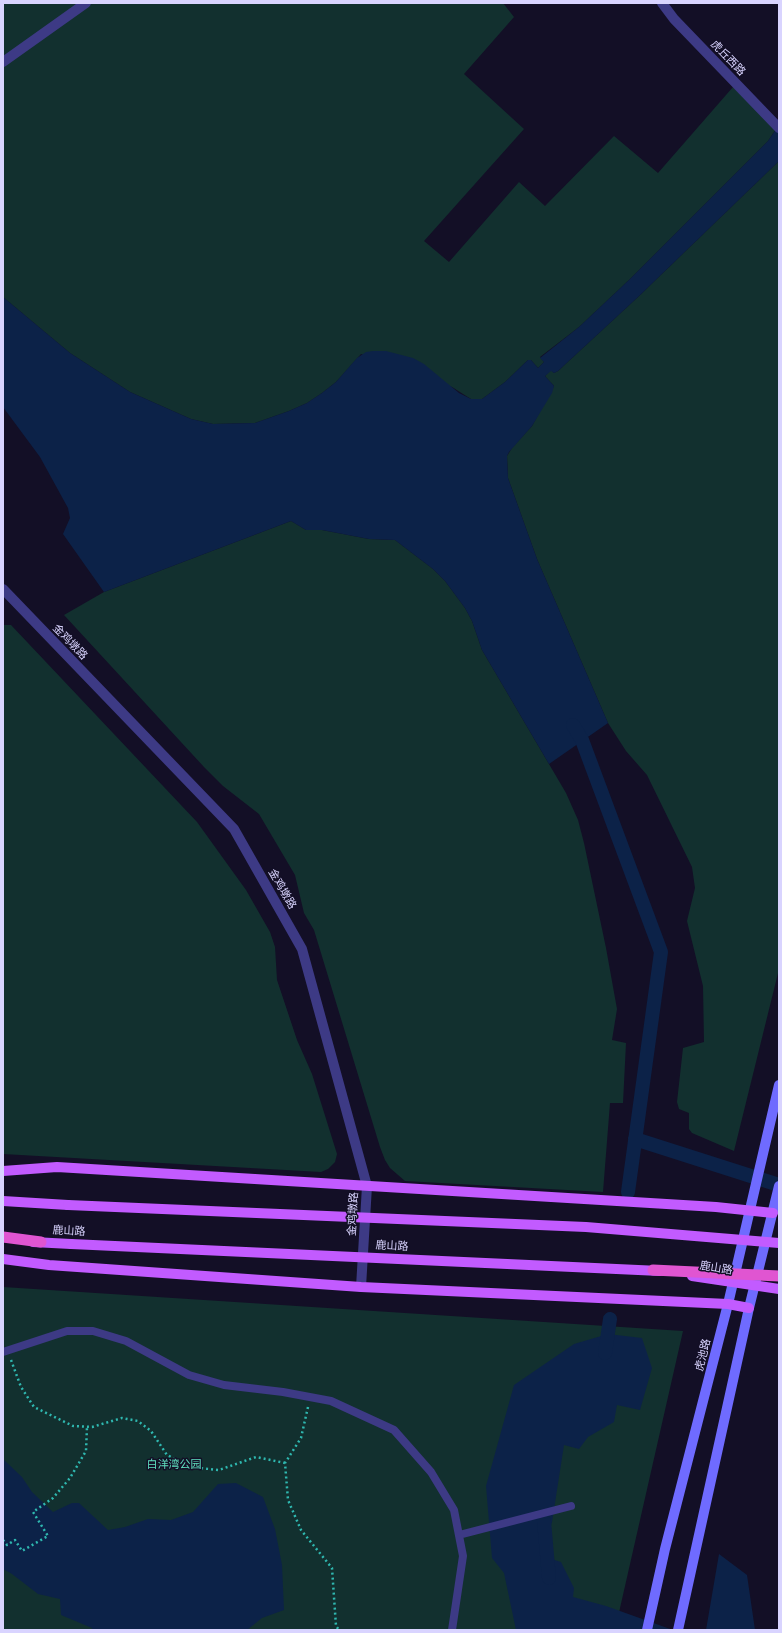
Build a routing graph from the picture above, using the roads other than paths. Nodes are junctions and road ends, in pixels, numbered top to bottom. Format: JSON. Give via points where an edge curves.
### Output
{"nodes":[{"id":1,"x":86,"y":3,"type":"edge"},
{"id":2,"x":662,"y":3,"type":"edge"},
{"id":3,"x":3,"y":62,"type":"edge"},
{"id":4,"x":779,"y":128,"type":"edge"},
{"id":5,"x":3,"y":589,"type":"edge"},
{"id":6,"x":779,"y":1085,"type":"edge"},
{"id":7,"x":3,"y":1171,"type":"edge"},
{"id":8,"x":366,"y":1186,"type":"junction"},
{"id":9,"x":778,"y":1191,"type":"edge"},
{"id":10,"x":3,"y":1201,"type":"edge"},
{"id":11,"x":750,"y":1210,"type":"junction"},
{"id":12,"x":773,"y":1212,"type":"junction"},
{"id":13,"x":3,"y":1237,"type":"edge"},
{"id":14,"x":3,"y":1242,"type":"edge"},
{"id":15,"x":41,"y":1242,"type":"junction"},
{"id":16,"x":779,"y":1243,"type":"edge"},
{"id":17,"x":3,"y":1259,"type":"edge"},
{"id":18,"x":653,"y":1270,"type":"junction"},
{"id":19,"x":779,"y":1276,"type":"edge"},
{"id":20,"x":361,"y":1287,"type":"junction"},
{"id":21,"x":779,"y":1289,"type":"edge"},
{"id":22,"x":728,"y":1304,"type":"junction"},
{"id":23,"x":750,"y":1308,"type":"junction"},
{"id":24,"x":5,"y":1352,"type":"edge"},
{"id":25,"x":571,"y":1506,"type":"dead end"},
{"id":26,"x":459,"y":1535,"type":"junction"},
{"id":27,"x":452,"y":1630,"type":"edge"},
{"id":28,"x":648,"y":1630,"type":"edge"},
{"id":29,"x":678,"y":1630,"type":"edge"}],
"edges":[{"from":1,"to":3,"type":"street"},
{"from":2,"to":4,"type":"street","name":"虎丘西路","via":[[674,19]]},
{"from":5,"to":8,"type":"street","name":"金鸡墩路","via":[[234,829],[302,949]]},
{"from":6,"to":11,"type":"main road","name":"虎池路"},
{"from":7,"to":8,"type":"main road","via":[[57,1167]]},
{"from":8,"to":11,"type":"main road"},
{"from":8,"to":20,"type":"street","name":"金鸡墩路"},
{"from":9,"to":12,"type":"main road"},
{"from":10,"to":16,"type":"main road","bridge":true,"via":[[586,1228]]},
{"from":11,"to":12,"type":"main road"},
{"from":11,"to":22,"type":"main road","name":"虎池路"},
{"from":12,"to":23,"type":"main road"},
{"from":13,"to":15,"type":"highway"},
{"from":14,"to":15,"type":"main road","name":"鹿山路"},
{"from":15,"to":18,"type":"main road","name":"鹿山路","bridge":true},
{"from":17,"to":20,"type":"main road","via":[[49,1265]]},
{"from":18,"to":19,"type":"highway","bridge":true},
{"from":18,"to":21,"type":"main road","name":"鹿山路","bridge":true},
{"from":20,"to":22,"type":"main road"},
{"from":22,"to":23,"type":"main road"},
{"from":22,"to":28,"type":"main road","name":"虎池路","via":[[665,1549]]},
{"from":23,"to":29,"type":"main road"},
{"from":24,"to":26,"type":"lane","via":[[68,1331],[93,1331],[126,1341],[189,1376],[224,1385],[330,1401],[394,1430],[431,1472],[443,1491],[454,1510]]},
{"from":25,"to":26,"type":"lane"},
{"from":26,"to":27,"type":"lane","via":[[463,1556]]}]}
